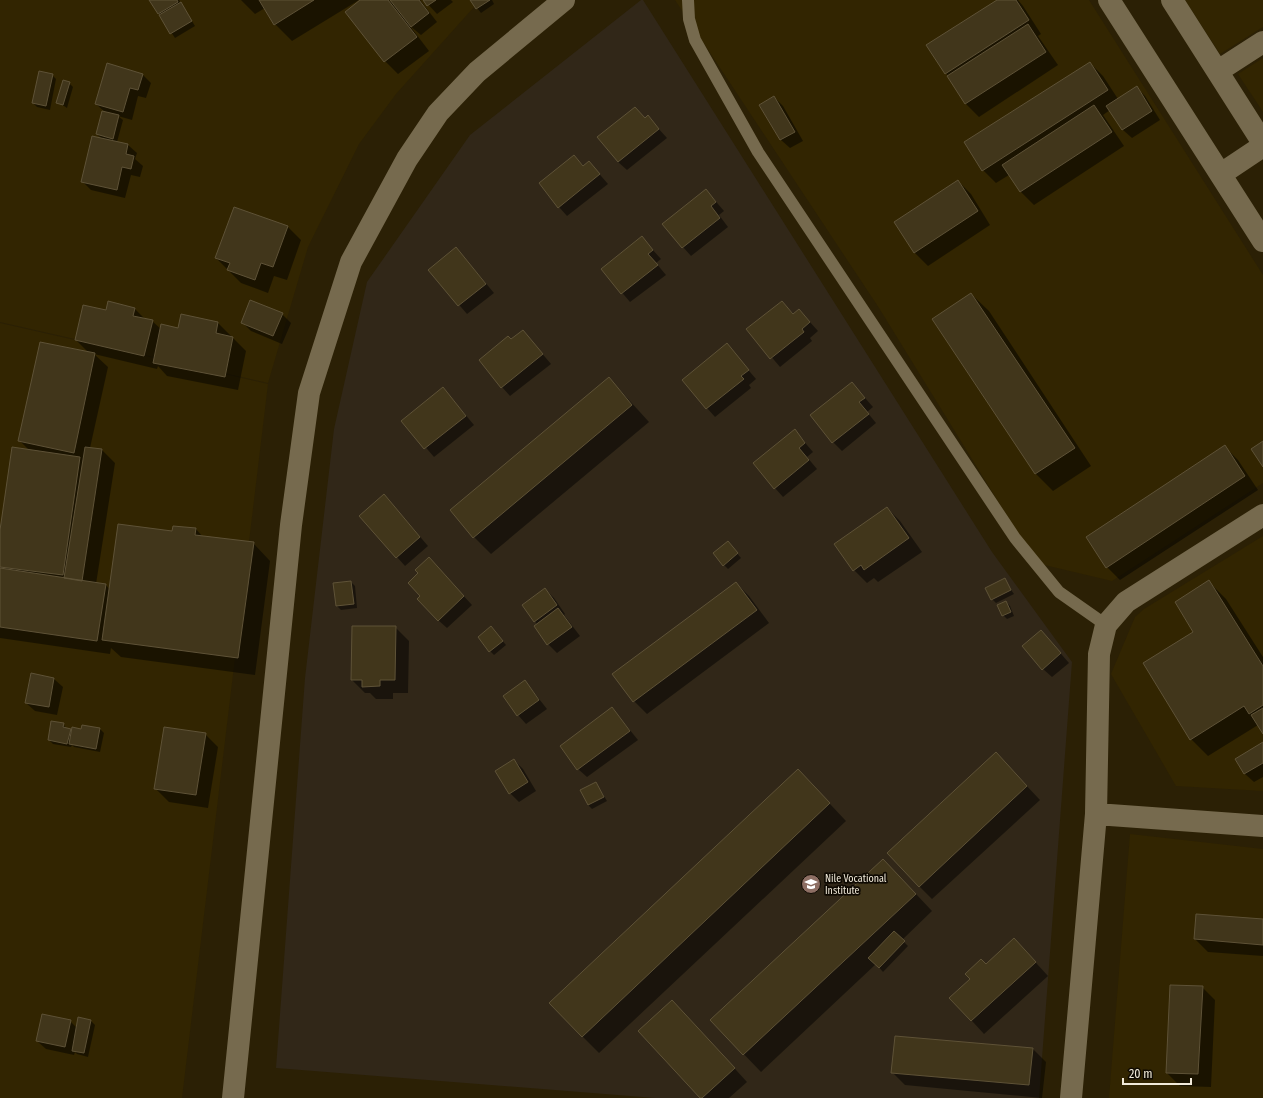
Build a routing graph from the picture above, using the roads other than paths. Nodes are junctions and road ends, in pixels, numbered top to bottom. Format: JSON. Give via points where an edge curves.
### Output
{"nodes":[{"id":1,"x":564,"y":0,"type":"edge"},
{"id":2,"x":688,"y":0,"type":"edge"},
{"id":3,"x":1109,"y":0,"type":"edge"},
{"id":4,"x":1172,"y":0,"type":"edge"},
{"id":5,"x":1263,"y":42,"type":"edge"},
{"id":6,"x":1218,"y":71,"type":"junction"},
{"id":7,"x":1263,"y":144,"type":"edge"},
{"id":8,"x":1220,"y":174,"type":"junction"},
{"id":9,"x":1263,"y":241,"type":"edge"},
{"id":10,"x":1263,"y":515,"type":"edge"},
{"id":11,"x":1106,"y":625,"type":"junction"},
{"id":12,"x":1096,"y":814,"type":"junction"},
{"id":13,"x":1263,"y":826,"type":"edge"},
{"id":14,"x":233,"y":1098,"type":"edge"},
{"id":15,"x":1071,"y":1098,"type":"edge"}],
"edges":[{"from":1,"to":14,"type":"street","via":[[477,72],[438,113],[407,159],[351,262],[309,394],[291,525]]},
{"from":2,"to":11,"type":"lane","via":[[689,19],[695,40],[758,152],[1006,525],[1059,592]]},
{"from":3,"to":8,"type":"street"},
{"from":4,"to":6,"type":"street"},
{"from":5,"to":6,"type":"street"},
{"from":6,"to":7,"type":"street"},
{"from":7,"to":8,"type":"street"},
{"from":8,"to":9,"type":"street"},
{"from":10,"to":11,"type":"street","via":[[1126,602]]},
{"from":11,"to":12,"type":"street","via":[[1099,654]]},
{"from":12,"to":13,"type":"street"},
{"from":12,"to":15,"type":"street"}]}
